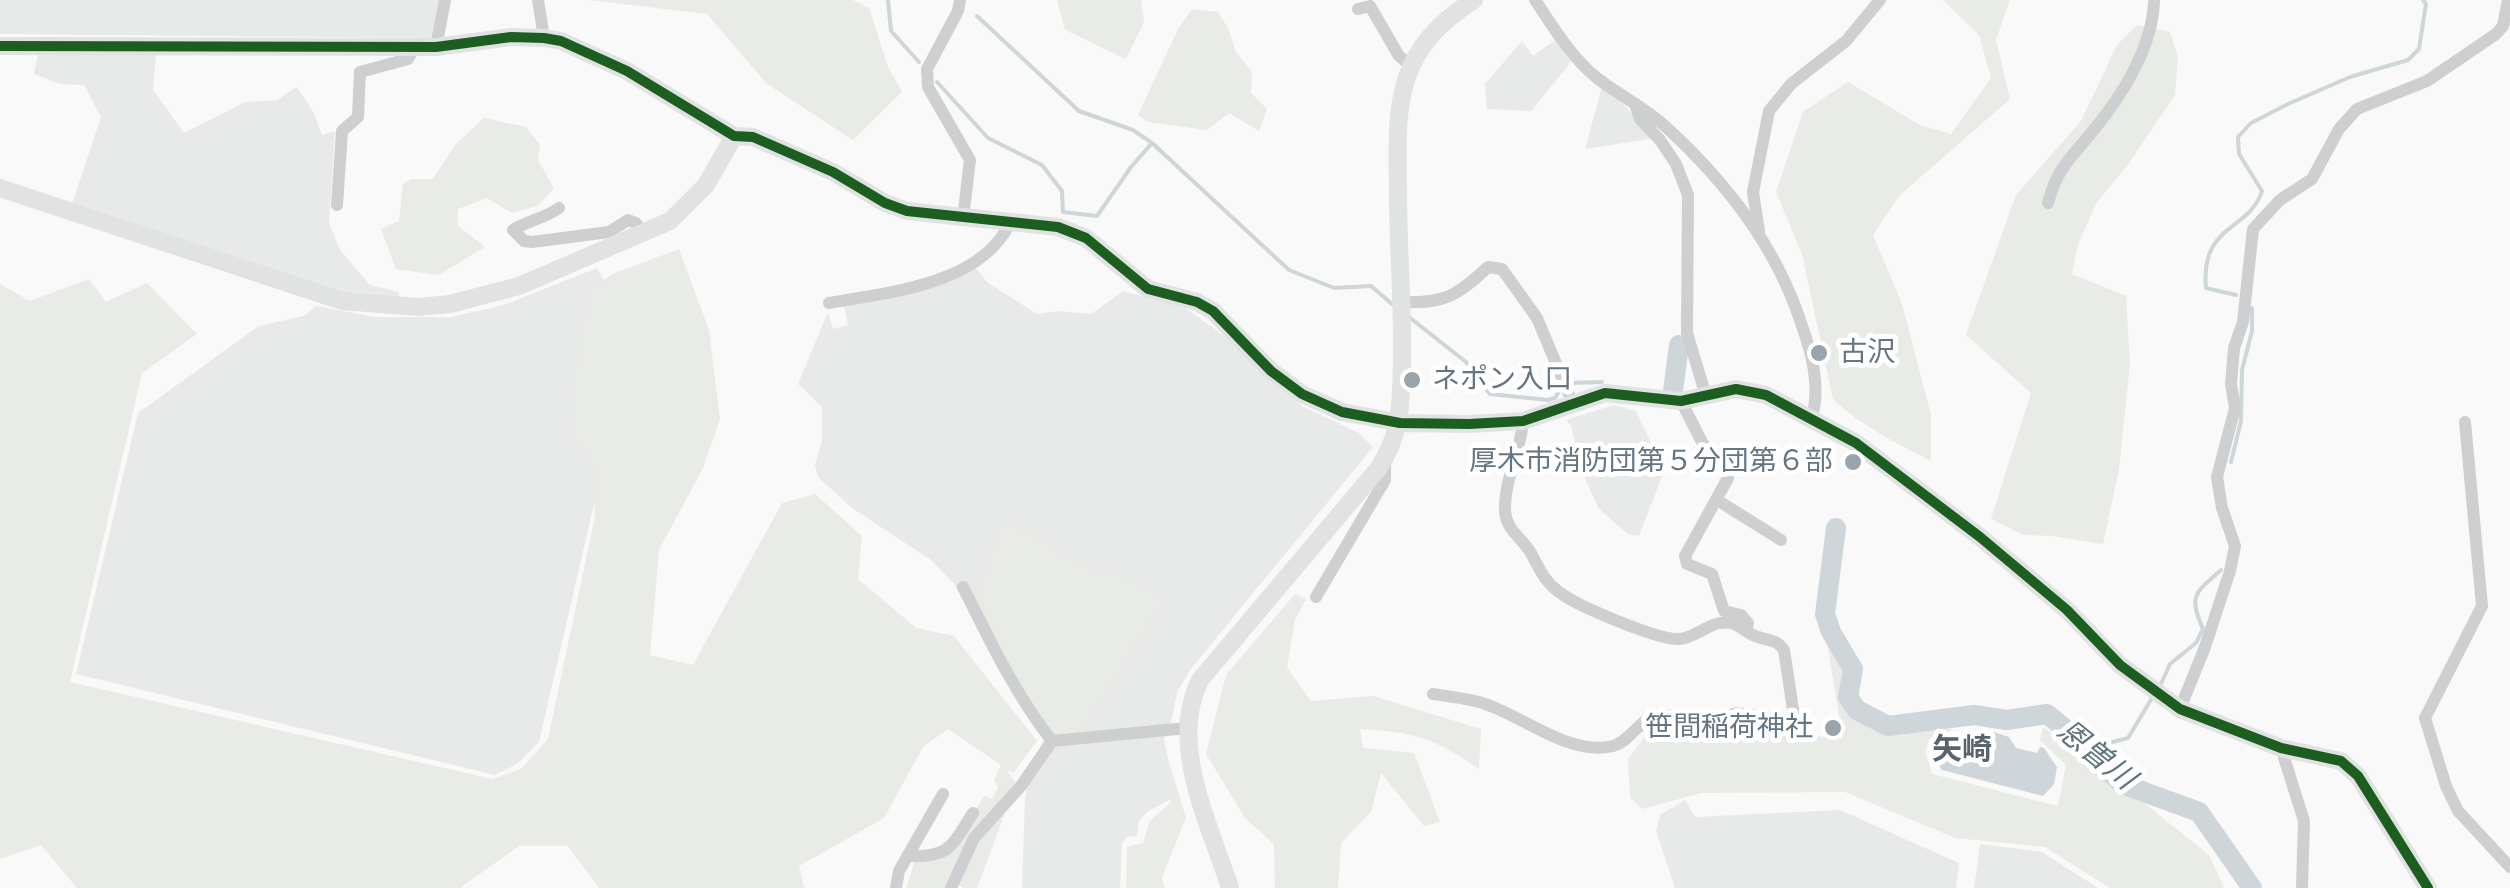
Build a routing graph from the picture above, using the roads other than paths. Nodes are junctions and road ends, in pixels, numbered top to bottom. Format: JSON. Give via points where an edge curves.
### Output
{"nodes":[{"id":1,"x":445,"y":0,"type":"edge"},
{"id":2,"x":538,"y":0,"type":"edge"},
{"id":3,"x":960,"y":0,"type":"edge"},
{"id":4,"x":1474,"y":0,"type":"edge"},
{"id":5,"x":1536,"y":0,"type":"edge"},
{"id":6,"x":1880,"y":0,"type":"edge"},
{"id":7,"x":2154,"y":0,"type":"edge"},
{"id":8,"x":2508,"y":0,"type":"edge"},
{"id":9,"x":1358,"y":10,"type":"dead end"},
{"id":10,"x":544,"y":38,"type":"junction"},
{"id":11,"x":0,"y":46,"type":"edge"},
{"id":12,"x":415,"y":47,"type":"junction"},
{"id":13,"x":436,"y":47,"type":"junction"},
{"id":14,"x":1411,"y":66,"type":"junction"},
{"id":15,"x":1635,"y":104,"type":"junction"},
{"id":16,"x":734,"y":136,"type":"junction"},
{"id":17,"x":0,"y":188,"type":"edge"},
{"id":18,"x":2048,"y":203,"type":"dead end"},
{"id":19,"x":337,"y":205,"type":"dead end"},
{"id":20,"x":559,"y":208,"type":"dead end"},
{"id":21,"x":963,"y":218,"type":"junction"},
{"id":22,"x":1010,"y":223,"type":"junction"},
{"id":23,"x":1759,"y":231,"type":"junction"},
{"id":24,"x":643,"y":234,"type":"junction"},
{"id":25,"x":1401,"y":302,"type":"junction"},
{"id":26,"x":829,"y":303,"type":"dead end"},
{"id":27,"x":1568,"y":391,"type":"junction"},
{"id":28,"x":1706,"y":396,"type":"junction"},
{"id":29,"x":1681,"y":401,"type":"junction"},
{"id":30,"x":1812,"y":417,"type":"junction"},
{"id":31,"x":1523,"y":420,"type":"junction"},
{"id":32,"x":2465,"y":422,"type":"dead end"},
{"id":33,"x":1400,"y":423,"type":"junction"},
{"id":34,"x":1384,"y":459,"type":"junction"},
{"id":35,"x":1717,"y":500,"type":"junction"},
{"id":36,"x":1781,"y":540,"type":"dead end"},
{"id":37,"x":963,"y":587,"type":"dead end"},
{"id":38,"x":1316,"y":596,"type":"dead end"},
{"id":39,"x":1746,"y":630,"type":"junction"},
{"id":40,"x":1440,"y":697,"type":"dead end"},
{"id":41,"x":2164,"y":699,"type":"junction"},
{"id":42,"x":1187,"y":728,"type":"junction"},
{"id":43,"x":1052,"y":741,"type":"junction"},
{"id":44,"x":2281,"y":748,"type":"junction"},
{"id":45,"x":943,"y":794,"type":"dead end"},
{"id":46,"x":973,"y":813,"type":"dead end"},
{"id":47,"x":907,"y":856,"type":"junction"},
{"id":48,"x":2510,"y":867,"type":"edge"},
{"id":49,"x":896,"y":888,"type":"edge"},
{"id":50,"x":951,"y":888,"type":"edge"},
{"id":51,"x":1230,"y":888,"type":"edge"},
{"id":52,"x":2302,"y":888,"type":"edge"},
{"id":53,"x":2428,"y":888,"type":"edge"}],
"edges":[{"from":1,"to":13,"type":"street"},
{"from":2,"to":10,"type":"street"},
{"from":3,"to":21,"type":"street","via":[[927,70],[928,87],[970,160]]},
{"from":4,"to":14,"type":"street","via":[[1431,35]]},
{"from":5,"to":15,"type":"street","via":[[1578,60]]},
{"from":6,"to":23,"type":"street","via":[[1769,111],[1753,192]]},
{"from":7,"to":18,"type":"street","via":[[2154,20],[2134,68],[2062,166]]},
{"from":8,"to":41,"type":"street","via":[[2496,34],[2427,81],[2357,109],[2312,179],[2252,229],[2243,322],[2234,348],[2235,408],[2217,477],[2235,546],[2210,632]]},
{"from":9,"to":14,"type":"street","via":[[1370,6]]},
{"from":10,"to":13,"type":"street"},
{"from":10,"to":16,"type":"street","via":[[627,71]]},
{"from":11,"to":12,"type":"street"},
{"from":12,"to":13,"type":"street"},
{"from":12,"to":19,"type":"street","via":[[408,58],[360,72],[358,117],[342,131]]},
{"from":14,"to":25,"type":"street","via":[[1395,136]]},
{"from":15,"to":23,"type":"street","via":[[1668,128]]},
{"from":15,"to":28,"type":"street","via":[[1676,164],[1688,195],[1687,333]]},
{"from":16,"to":21,"type":"street","via":[[753,137],[833,172],[885,203]]},
{"from":16,"to":24,"type":"street","via":[[696,198]]},
{"from":17,"to":24,"type":"street","via":[[305,290],[381,305],[486,296]]},
{"from":20,"to":24,"type":"street","via":[[512,230],[532,242],[608,232],[628,220]]},
{"from":21,"to":22,"type":"street"},
{"from":22,"to":26,"type":"street","via":[[1000,243],[951,276]]},
{"from":22,"to":33,"type":"street","via":[[1058,227],[1086,238],[1148,289],[1213,311],[1302,394],[1342,412]]},
{"from":23,"to":30,"type":"street","via":[[1810,348]]},
{"from":25,"to":27,"type":"street","via":[[1442,301],[1488,267],[1502,269],[1537,318]]},
{"from":25,"to":33,"type":"street"},
{"from":27,"to":29,"type":"street"},
{"from":27,"to":31,"type":"street"},
{"from":28,"to":29,"type":"street"},
{"from":28,"to":30,"type":"street","via":[[1752,390]]},
{"from":29,"to":35,"type":"street","via":[[1704,444],[1727,466]]},
{"from":30,"to":41,"type":"street","via":[[1856,442],[1980,538]]},
{"from":31,"to":33,"type":"street"},
{"from":31,"to":39,"type":"street","via":[[1505,515],[1559,592],[1634,627],[1678,639],[1719,622]]},
{"from":32,"to":48,"type":"street","via":[[2482,606],[2425,718],[2458,811]]},
{"from":33,"to":34,"type":"street"},
{"from":34,"to":38,"type":"street","via":[[1385,480]]},
{"from":34,"to":42,"type":"street","via":[[1200,680]]},
{"from":35,"to":36,"type":"street"},
{"from":35,"to":39,"type":"street","via":[[1685,556],[1687,564],[1712,574],[1724,611],[1741,615]]},
{"from":37,"to":43,"type":"street"},
{"from":39,"to":40,"type":"street","via":[[1784,650],[1790,721],[1736,713],[1722,720],[1658,714],[1617,745],[1596,746],[1550,735],[1481,702]]},
{"from":41,"to":44,"type":"street"},
{"from":42,"to":43,"type":"street"},
{"from":42,"to":51,"type":"street"},
{"from":43,"to":50,"type":"street","via":[[1012,802],[974,838]]},
{"from":44,"to":52,"type":"street","via":[[2304,821]]},
{"from":44,"to":53,"type":"street","via":[[2347,764]]},
{"from":45,"to":47,"type":"street"},
{"from":46,"to":47,"type":"street","via":[[949,851]]},
{"from":47,"to":49,"type":"street"}]}
